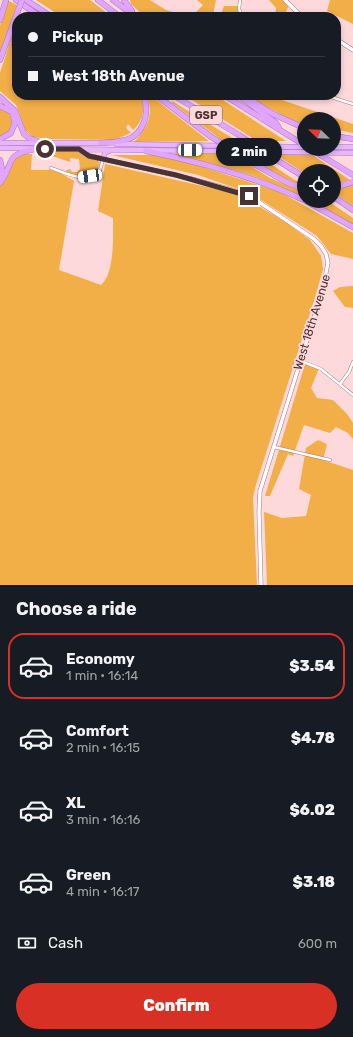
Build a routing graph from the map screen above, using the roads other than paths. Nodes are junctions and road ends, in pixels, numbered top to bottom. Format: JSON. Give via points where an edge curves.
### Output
{"nodes":[{"id":1,"x":16,"y":0,"type":"edge"},
{"id":2,"x":22,"y":0,"type":"edge"},
{"id":3,"x":26,"y":0,"type":"edge"},
{"id":4,"x":98,"y":0,"type":"edge"},
{"id":5,"x":113,"y":0,"type":"edge"},
{"id":6,"x":124,"y":0,"type":"edge"},
{"id":7,"x":240,"y":0,"type":"edge"},
{"id":8,"x":284,"y":0,"type":"edge"},
{"id":9,"x":5,"y":3,"type":"edge"},
{"id":10,"x":19,"y":8,"type":"junction"},
{"id":11,"x":18,"y":12,"type":"edge"},
{"id":12,"x":19,"y":12,"type":"edge"},
{"id":13,"x":34,"y":12,"type":"edge"},
{"id":14,"x":44,"y":12,"type":"edge"},
{"id":15,"x":114,"y":12,"type":"edge"},
{"id":16,"x":129,"y":12,"type":"edge"},
{"id":17,"x":132,"y":12,"type":"edge"},
{"id":18,"x":240,"y":12,"type":"edge"},
{"id":19,"x":297,"y":12,"type":"edge"},
{"id":20,"x":0,"y":20,"type":"edge"},
{"id":21,"x":12,"y":27,"type":"edge"},
{"id":22,"x":341,"y":42,"type":"edge"},
{"id":23,"x":353,"y":50,"type":"edge"},
{"id":24,"x":0,"y":60,"type":"edge"},
{"id":25,"x":0,"y":97,"type":"edge"},
{"id":26,"x":145,"y":100,"type":"edge"},
{"id":27,"x":163,"y":100,"type":"edge"},
{"id":28,"x":181,"y":100,"type":"edge"},
{"id":29,"x":232,"y":100,"type":"edge"},
{"id":30,"x":245,"y":100,"type":"edge"},
{"id":31,"x":251,"y":100,"type":"edge"},
{"id":32,"x":340,"y":100,"type":"edge"},
{"id":33,"x":353,"y":104,"type":"edge"},
{"id":34,"x":0,"y":106,"type":"edge"},
{"id":35,"x":297,"y":125,"type":"edge"},
{"id":36,"x":281,"y":131,"type":"junction"},
{"id":37,"x":341,"y":137,"type":"edge"},
{"id":38,"x":0,"y":139,"type":"edge"},
{"id":39,"x":353,"y":139,"type":"edge"},
{"id":40,"x":297,"y":141,"type":"edge"},
{"id":41,"x":0,"y":143,"type":"edge"},
{"id":42,"x":43,"y":143,"type":"junction"},
{"id":43,"x":101,"y":143,"type":"junction"},
{"id":44,"x":297,"y":146,"type":"edge"},
{"id":45,"x":341,"y":147,"type":"edge"},
{"id":46,"x":353,"y":147,"type":"edge"},
{"id":47,"x":0,"y":148,"type":"edge"},
{"id":48,"x":35,"y":149,"type":"junction"},
{"id":49,"x":79,"y":149,"type":"junction"},
{"id":50,"x":110,"y":150,"type":"junction"},
{"id":51,"x":146,"y":151,"type":"junction"},
{"id":52,"x":353,"y":153,"type":"edge"},
{"id":53,"x":322,"y":156,"type":"edge"},
{"id":54,"x":103,"y":158,"type":"junction"},
{"id":55,"x":0,"y":160,"type":"edge"},
{"id":56,"x":51,"y":168,"type":"dead end"},
{"id":57,"x":297,"y":173,"type":"edge"},
{"id":58,"x":352,"y":174,"type":"edge"},
{"id":59,"x":0,"y":178,"type":"edge"},
{"id":60,"x":353,"y":182,"type":"edge"},
{"id":61,"x":0,"y":183,"type":"edge"},
{"id":62,"x":297,"y":186,"type":"edge"},
{"id":63,"x":341,"y":186,"type":"edge"},
{"id":64,"x":297,"y":197,"type":"edge"},
{"id":65,"x":341,"y":202,"type":"edge"},
{"id":66,"x":319,"y":208,"type":"edge"},
{"id":67,"x":353,"y":210,"type":"edge"},
{"id":68,"x":353,"y":227,"type":"edge"},
{"id":69,"x":301,"y":361,"type":"junction"},
{"id":70,"x":353,"y":362,"type":"edge"},
{"id":71,"x":340,"y":384,"type":"junction"},
{"id":72,"x":353,"y":395,"type":"edge"},
{"id":73,"x":274,"y":447,"type":"junction"},
{"id":74,"x":330,"y":460,"type":"dead end"},
{"id":75,"x":262,"y":585,"type":"edge"}],
"edges":[{"from":1,"to":13,"type":"highway"},
{"from":2,"to":10,"type":"highway","bridge":true},
{"from":3,"to":14,"type":"highway"},
{"from":4,"to":15,"type":"highway"},
{"from":5,"to":16,"type":"highway"},
{"from":6,"to":17,"type":"highway"},
{"from":7,"to":18,"type":"street"},
{"from":8,"to":19,"type":"street"},
{"from":9,"to":20,"type":"highway"},
{"from":10,"to":11,"type":"highway"},
{"from":10,"to":12,"type":"highway"},
{"from":21,"to":24,"type":"highway"},
{"from":22,"to":23,"type":"street"},
{"from":25,"to":42,"type":"highway","via":[[15,111],[24,134]]},
{"from":26,"to":43,"type":"highway","via":[[147,114],[140,130],[128,139]]},
{"from":27,"to":62,"type":"highway","bridge":true,"via":[[248,161]]},
{"from":28,"to":57,"type":"highway","number":"GSP","bridge":true},
{"from":29,"to":36,"type":"highway","number":"GSP"},
{"from":30,"to":36,"type":"highway","via":[[276,123]]},
{"from":31,"to":35,"type":"highway"},
{"from":32,"to":33,"type":"street"},
{"from":34,"to":38,"type":"highway","via":[[12,112],[15,123],[11,133]]},
{"from":36,"to":40,"type":"highway","number":"GSP"},
{"from":37,"to":39,"type":"highway"},
{"from":41,"to":42,"type":"highway"},
{"from":42,"to":43,"type":"highway"},
{"from":43,"to":44,"type":"highway"},
{"from":45,"to":46,"type":"highway"},
{"from":47,"to":48,"type":"highway"},
{"from":48,"to":49,"type":"highway"},
{"from":48,"to":61,"type":"highway","via":[[14,156]]},
{"from":49,"to":50,"type":"highway"},
{"from":49,"to":54,"type":"highway","via":[[86,155]]},
{"from":50,"to":51,"type":"highway"},
{"from":50,"to":54,"type":"highway"},
{"from":51,"to":52,"type":"highway"},
{"from":51,"to":64,"type":"highway","via":[[232,171]]},
{"from":53,"to":58,"type":"highway","bridge":true},
{"from":54,"to":56,"type":"street","via":[[100,170],[90,176],[74,177]]},
{"from":54,"to":69,"type":"street","name":"West 18th Avenue","via":[[243,193],[262,203],[319,243],[327,257],[328,272]]},
{"from":55,"to":59,"type":"highway"},
{"from":60,"to":63,"type":"highway"},
{"from":65,"to":67,"type":"highway"},
{"from":66,"to":68,"type":"highway"},
{"from":69,"to":71,"type":"street","via":[[321,369]]},
{"from":69,"to":73,"type":"street","name":"West 18th Avenue"},
{"from":70,"to":71,"type":"street"},
{"from":71,"to":72,"type":"street"},
{"from":73,"to":74,"type":"street"},
{"from":73,"to":75,"type":"street","name":"West 18th Avenue","via":[[259,497]]}]}
